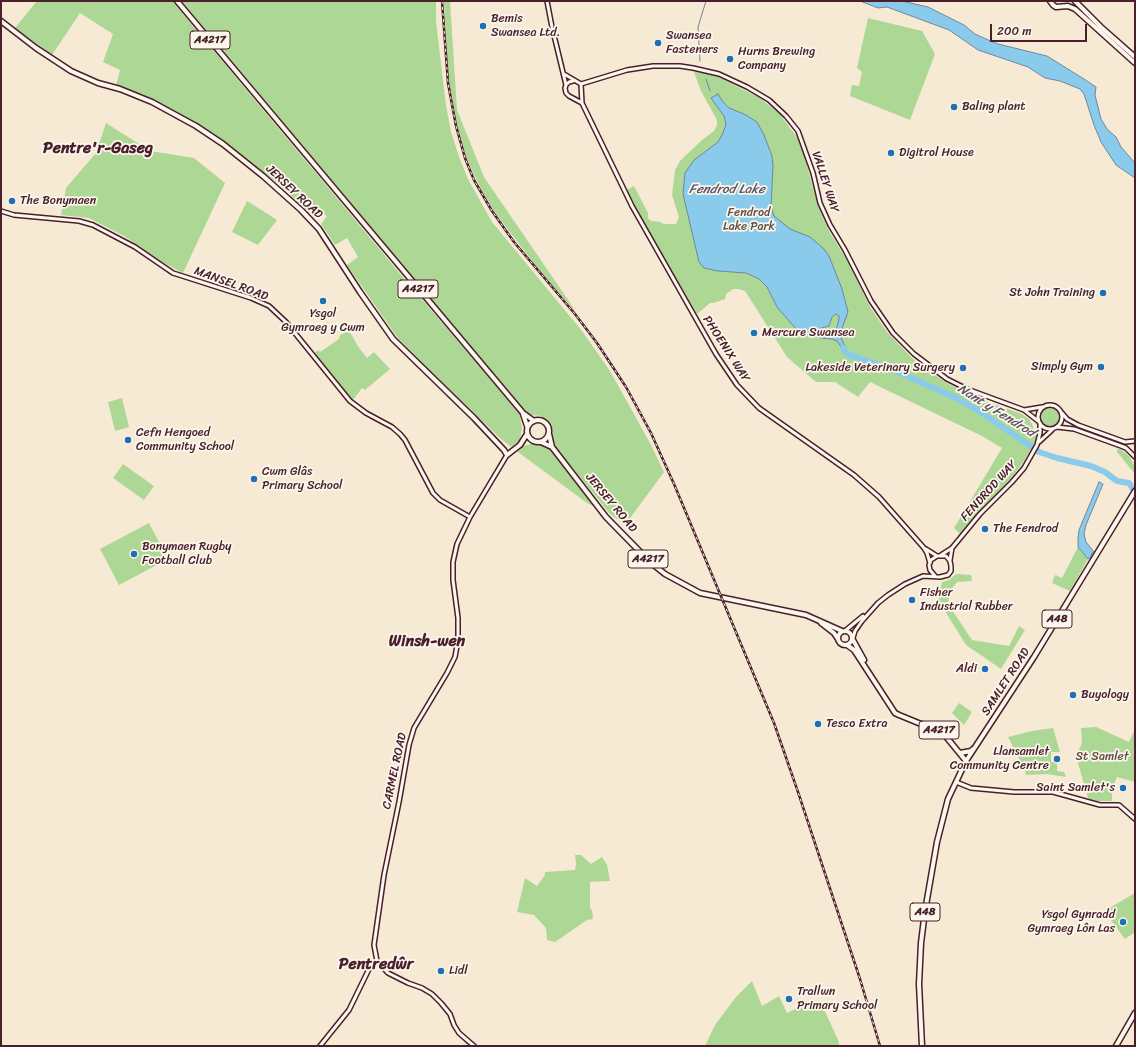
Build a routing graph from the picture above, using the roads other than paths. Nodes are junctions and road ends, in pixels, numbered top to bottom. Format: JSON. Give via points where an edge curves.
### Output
{"nodes":[{"id":1,"x":177,"y":1,"type":"edge"},
{"id":2,"x":547,"y":1,"type":"edge"},
{"id":3,"x":1050,"y":1,"type":"edge"},
{"id":4,"x":1068,"y":1,"type":"edge"},
{"id":5,"x":1075,"y":1,"type":"edge"},
{"id":6,"x":1063,"y":7,"type":"junction"},
{"id":7,"x":1,"y":21,"type":"edge"},
{"id":8,"x":1135,"y":56,"type":"edge"},
{"id":9,"x":1135,"y":63,"type":"edge"},
{"id":10,"x":564,"y":74,"type":"junction"},
{"id":11,"x":574,"y":80,"type":"junction"},
{"id":12,"x":581,"y":84,"type":"junction"},
{"id":13,"x":566,"y":85,"type":"junction"},
{"id":14,"x":581,"y":93,"type":"junction"},
{"id":15,"x":572,"y":97,"type":"junction"},
{"id":16,"x":582,"y":103,"type":"junction"},
{"id":17,"x":1,"y":211,"type":"edge"},
{"id":18,"x":1043,"y":406,"type":"junction"},
{"id":19,"x":1024,"y":410,"type":"junction"},
{"id":20,"x":522,"y":413,"type":"junction"},
{"id":21,"x":1062,"y":413,"type":"junction"},
{"id":22,"x":534,"y":421,"type":"junction"},
{"id":23,"x":1039,"y":423,"type":"junction"},
{"id":24,"x":527,"y":426,"type":"junction"},
{"id":25,"x":1056,"y":428,"type":"junction"},
{"id":26,"x":527,"y":434,"type":"junction"},
{"id":27,"x":549,"y":434,"type":"junction"},
{"id":28,"x":1135,"y":441,"type":"edge"},
{"id":29,"x":534,"y":442,"type":"junction"},
{"id":30,"x":541,"y":442,"type":"junction"},
{"id":31,"x":1037,"y":445,"type":"junction"},
{"id":32,"x":520,"y":446,"type":"junction"},
{"id":33,"x":552,"y":447,"type":"junction"},
{"id":34,"x":507,"y":455,"type":"junction"},
{"id":35,"x":1135,"y":457,"type":"edge"},
{"id":36,"x":1135,"y":491,"type":"edge"},
{"id":37,"x":470,"y":518,"type":"junction"},
{"id":38,"x":924,"y":548,"type":"junction"},
{"id":39,"x":952,"y":548,"type":"junction"},
{"id":40,"x":941,"y":555,"type":"junction"},
{"id":41,"x":937,"y":556,"type":"junction"},
{"id":42,"x":950,"y":561,"type":"junction"},
{"id":43,"x":930,"y":563,"type":"junction"},
{"id":44,"x":929,"y":568,"type":"junction"},
{"id":45,"x":923,"y":576,"type":"junction"},
{"id":46,"x":935,"y":576,"type":"junction"},
{"id":47,"x":870,"y":611,"type":"junction"},
{"id":48,"x":794,"y":612,"type":"junction"},
{"id":49,"x":844,"y":631,"type":"junction"},
{"id":50,"x":838,"y":639,"type":"junction"},
{"id":51,"x":853,"y":639,"type":"junction"},
{"id":52,"x":847,"y":645,"type":"junction"},
{"id":53,"x":867,"y":667,"type":"junction"},
{"id":54,"x":976,"y":746,"type":"junction"},
{"id":55,"x":960,"y":753,"type":"junction"},
{"id":56,"x":966,"y":761,"type":"junction"},
{"id":57,"x":956,"y":782,"type":"junction"},
{"id":58,"x":1135,"y":819,"type":"edge"},
{"id":59,"x":377,"y":961,"type":"junction"},
{"id":60,"x":1135,"y":1013,"type":"edge"},
{"id":61,"x":320,"y":1046,"type":"edge"},
{"id":62,"x":474,"y":1046,"type":"edge"},
{"id":63,"x":922,"y":1046,"type":"edge"},
{"id":64,"x":1116,"y":1046,"type":"edge"}],
"edges":[{"from":1,"to":20,"type":"main road","number":"A4217"},
{"from":2,"to":10,"type":"street"},
{"from":3,"to":6,"type":"main road","via":[[1056,7]]},
{"from":4,"to":6,"type":"main road"},
{"from":5,"to":8,"type":"main road"},
{"from":6,"to":9,"type":"main road","via":[[1075,9]]},
{"from":7,"to":34,"type":"main road","name":"JERSEY ROAD","via":[[71,71],[152,102],[196,126],[263,176],[319,230],[393,338]]},
{"from":10,"to":11,"type":"street"},
{"from":10,"to":13,"type":"street"},
{"from":11,"to":12,"type":"street"},
{"from":11,"to":13,"type":"street"},
{"from":12,"to":14,"type":"street"},
{"from":12,"to":19,"type":"street","name":"VALLEY WAY","via":[[627,70],[653,66],[680,66],[719,74],[769,100],[798,132],[813,173],[820,203],[830,225],[871,301],[893,333],[914,354],[947,379]]},
{"from":13,"to":15,"type":"street","via":[[566,93]]},
{"from":14,"to":15,"type":"street"},
{"from":14,"to":16,"type":"street","name":"PHOENIX WAY"},
{"from":15,"to":16,"type":"street"},
{"from":16,"to":38,"type":"street","name":"PHOENIX WAY","via":[[641,223],[716,354],[737,385],[759,408],[865,484],[888,505]]},
{"from":17,"to":37,"type":"street","name":"MANSEL ROAD","via":[[93,225],[134,247],[173,273],[269,306],[286,322],[350,401],[400,434],[433,493]]},
{"from":18,"to":19,"type":"street"},
{"from":18,"to":21,"type":"street","via":[[1054,405]]},
{"from":18,"to":23,"type":"street","via":[[1039,412]]},
{"from":19,"to":23,"type":"street","name":"VALLEY WAY"},
{"from":20,"to":22,"type":"main road","number":"A4217"},
{"from":20,"to":24,"type":"main road","number":"A4217"},
{"from":21,"to":25,"type":"street","via":[[1062,419]]},
{"from":21,"to":28,"type":"street","via":[[1078,425],[1125,442]]},
{"from":22,"to":24,"type":"main road"},
{"from":22,"to":27,"type":"main road","via":[[541,420],[546,424]]},
{"from":23,"to":25,"type":"street","via":[[1045,428]]},
{"from":23,"to":31,"type":"street","name":"FENDROD WAY"},
{"from":24,"to":26,"type":"main road"},
{"from":25,"to":31,"type":"street","name":"FENDROD WAY"},
{"from":25,"to":35,"type":"street","via":[[1074,429],[1121,446]]},
{"from":26,"to":29,"type":"main road"},
{"from":26,"to":32,"type":"main road","name":"CARMEL ROAD"},
{"from":27,"to":30,"type":"main road"},
{"from":27,"to":33,"type":"main road","name":"JERSEY ROAD","number":"A4217"},
{"from":29,"to":30,"type":"main road"},
{"from":29,"to":32,"type":"main road","name":"CARMEL ROAD"},
{"from":30,"to":33,"type":"main road","name":"JERSEY ROAD","number":"A4217"},
{"from":31,"to":39,"type":"street","name":"FENDROD WAY","via":[[1024,468]]},
{"from":32,"to":34,"type":"main road","name":"CARMEL ROAD"},
{"from":33,"to":48,"type":"main road","name":"JERSEY ROAD","number":"A4217","via":[[605,515],[665,574],[700,592]]},
{"from":34,"to":37,"type":"street","name":"CARMEL ROAD"},
{"from":36,"to":54,"type":"main road","name":"SAMLET ROAD","number":"A48","via":[[1034,657]]},
{"from":37,"to":59,"type":"street","name":"CARMEL ROAD","via":[[457,544],[453,562],[458,618],[455,657],[414,728],[408,745],[376,927],[374,949]]},
{"from":38,"to":41,"type":"street","name":"PHOENIX WAY"},
{"from":38,"to":43,"type":"street","name":"PHOENIX WAY"},
{"from":39,"to":40,"type":"street","name":"FENDROD WAY"},
{"from":39,"to":42,"type":"street"},
{"from":40,"to":41,"type":"street"},
{"from":40,"to":42,"type":"street"},
{"from":41,"to":43,"type":"street","via":[[932,558]]},
{"from":42,"to":46,"type":"street","via":[[948,575]]},
{"from":43,"to":44,"type":"street"},
{"from":44,"to":45,"type":"street"},
{"from":44,"to":46,"type":"street"},
{"from":45,"to":46,"type":"street"},
{"from":45,"to":47,"type":"street","via":[[896,589]]},
{"from":47,"to":49,"type":"street"},
{"from":47,"to":51,"type":"street","via":[[857,627]]},
{"from":48,"to":49,"type":"main road","number":"A4217"},
{"from":48,"to":50,"type":"main road","number":"A4217","via":[[822,623]]},
{"from":49,"to":50,"type":"main road","via":[[839,634]]},
{"from":49,"to":51,"type":"main road","via":[[852,633]]},
{"from":50,"to":52,"type":"main road","via":[[841,644]]},
{"from":51,"to":52,"type":"main road"},
{"from":51,"to":53,"type":"main road","number":"A4217"},
{"from":52,"to":53,"type":"main road","number":"A4217"},
{"from":53,"to":55,"type":"main road","number":"A4217","via":[[896,713],[939,730]]},
{"from":54,"to":55,"type":"main road","via":[[971,751]]},
{"from":54,"to":56,"type":"main road","name":"SAMLET ROAD","number":"A48"},
{"from":55,"to":56,"type":"main road","number":"A4217"},
{"from":56,"to":57,"type":"main road","number":"A48"},
{"from":57,"to":58,"type":"street","via":[[971,788],[1053,792],[1100,805],[1119,805]]},
{"from":57,"to":63,"type":"main road","number":"A48","via":[[940,826],[923,926],[920,978]]},
{"from":59,"to":61,"type":"street","via":[[370,967],[349,1010]]},
{"from":59,"to":62,"type":"street","via":[[388,973],[432,994],[450,1014],[459,1033]]},
{"from":60,"to":64,"type":"main road"}]}
